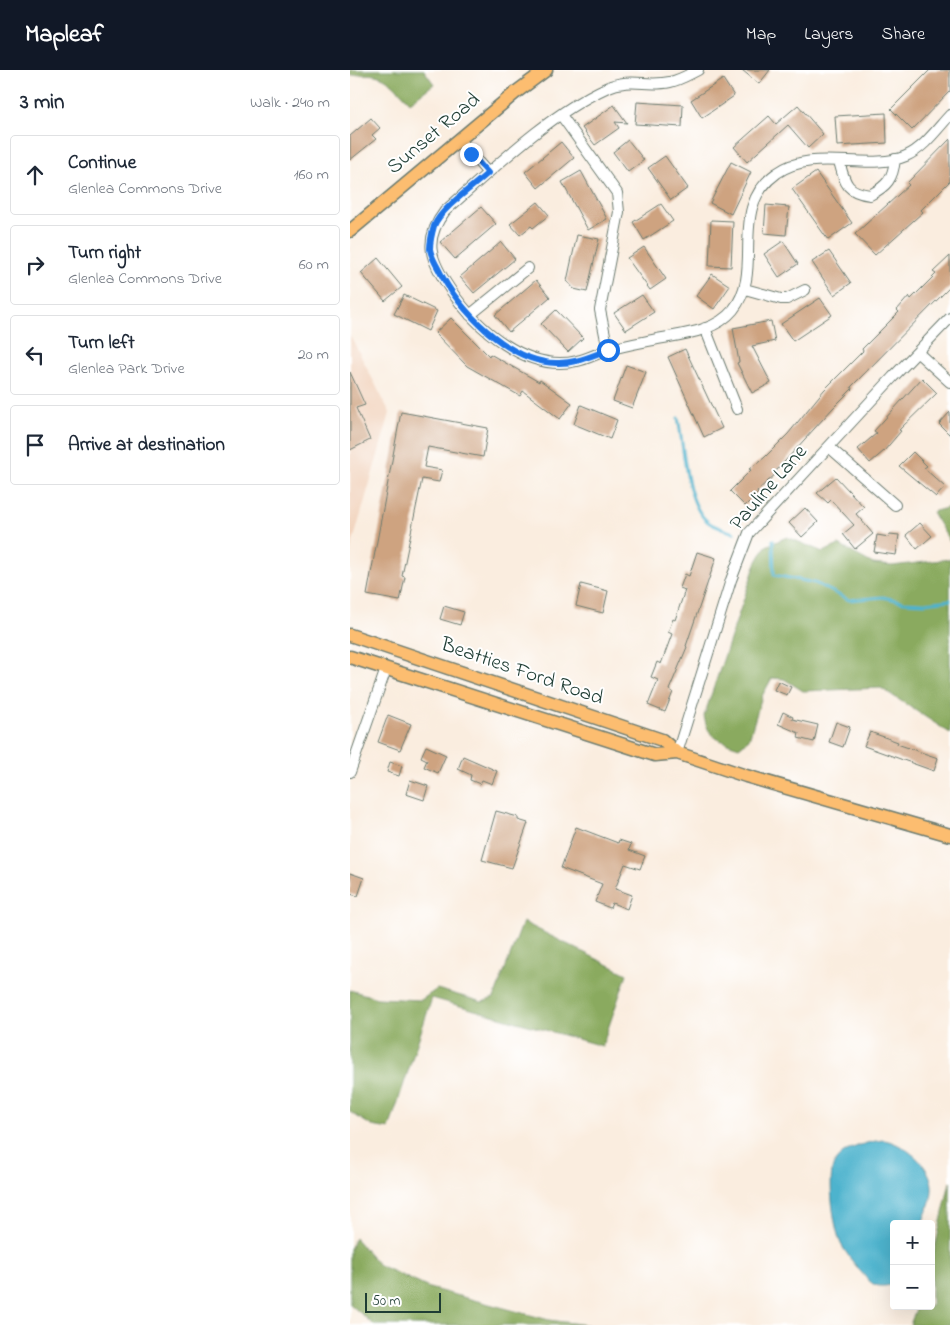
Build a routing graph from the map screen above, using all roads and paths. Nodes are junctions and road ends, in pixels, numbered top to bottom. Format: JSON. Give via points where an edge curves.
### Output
{"nodes":[{"id":1,"x":546,"y":70,"type":"edge"},
{"id":2,"x":698,"y":70,"type":"edge"},
{"id":3,"x":562,"y":115,"type":"junction"},
{"id":4,"x":950,"y":115,"type":"edge"},
{"id":5,"x":459,"y":140,"type":"junction"},
{"id":6,"x":895,"y":159,"type":"junction"},
{"id":7,"x":840,"y":161,"type":"junction"},
{"id":8,"x":488,"y":173,"type":"junction"},
{"id":9,"x":350,"y":231,"type":"edge"},
{"id":10,"x":528,"y":268,"type":"dead end"},
{"id":11,"x":744,"y":289,"type":"junction"},
{"id":12,"x":805,"y":290,"type":"dead end"},
{"id":13,"x":470,"y":315,"type":"junction"},
{"id":14,"x":950,"y":318,"type":"edge"},
{"id":15,"x":705,"y":328,"type":"junction"},
{"id":16,"x":608,"y":350,"type":"junction"},
{"id":17,"x":917,"y":352,"type":"junction"},
{"id":18,"x":950,"y":382,"type":"edge"},
{"id":19,"x":737,"y":408,"type":"dead end"},
{"id":20,"x":829,"y":447,"type":"junction"},
{"id":21,"x":895,"y":505,"type":"dead end"},
{"id":22,"x":350,"y":635,"type":"edge"},
{"id":23,"x":350,"y":657,"type":"edge"},
{"id":24,"x":386,"y":669,"type":"junction"},
{"id":25,"x":677,"y":752,"type":"junction"},
{"id":26,"x":350,"y":772,"type":"edge"},
{"id":27,"x":950,"y":835,"type":"edge"}],
"edges":[{"from":1,"to":5,"type":"main road","name":"Sunset Road"},
{"from":2,"to":3,"type":"street","via":[[668,83],[631,81],[619,84],[588,98]]},
{"from":3,"to":8,"type":"street"},
{"from":3,"to":16,"type":"street","via":[[617,193],[619,202],[600,310]]},
{"from":4,"to":6,"type":"street","via":[[918,149]]},
{"from":5,"to":8,"type":"street"},
{"from":5,"to":9,"type":"main road","name":"Sunset Road"},
{"from":6,"to":7,"type":"street"},
{"from":6,"to":7,"type":"street","via":[[894,174],[888,183],[870,195],[856,193],[847,185]]},
{"from":7,"to":11,"type":"street","via":[[788,166],[761,188],[748,223]]},
{"from":8,"to":13,"type":"street","via":[[445,211],[431,236],[430,250],[434,261]]},
{"from":10,"to":13,"type":"street"},
{"from":11,"to":12,"type":"street","via":[[787,299]]},
{"from":11,"to":15,"type":"street","via":[[724,319]]},
{"from":13,"to":16,"type":"street","via":[[498,340],[535,358],[555,363],[577,361]]},
{"from":14,"to":17,"type":"street","name":"Pauline Lane"},
{"from":15,"to":16,"type":"street"},
{"from":15,"to":19,"type":"street"},
{"from":17,"to":18,"type":"street"},
{"from":17,"to":20,"type":"street","name":"Pauline Lane"},
{"from":20,"to":21,"type":"street"},
{"from":20,"to":25,"type":"street","name":"Pauline Lane","via":[[750,533],[742,548]]},
{"from":22,"to":25,"type":"main road","name":"Beatties Ford Road","via":[[662,740]]},
{"from":23,"to":24,"type":"main road","name":"Beatties Ford Road"},
{"from":24,"to":25,"type":"main road","name":"Beatties Ford Road","via":[[655,755]]},
{"from":24,"to":26,"type":"street"},
{"from":25,"to":27,"type":"main road","name":"Beatties Ford Road","via":[[773,784]]}]}
